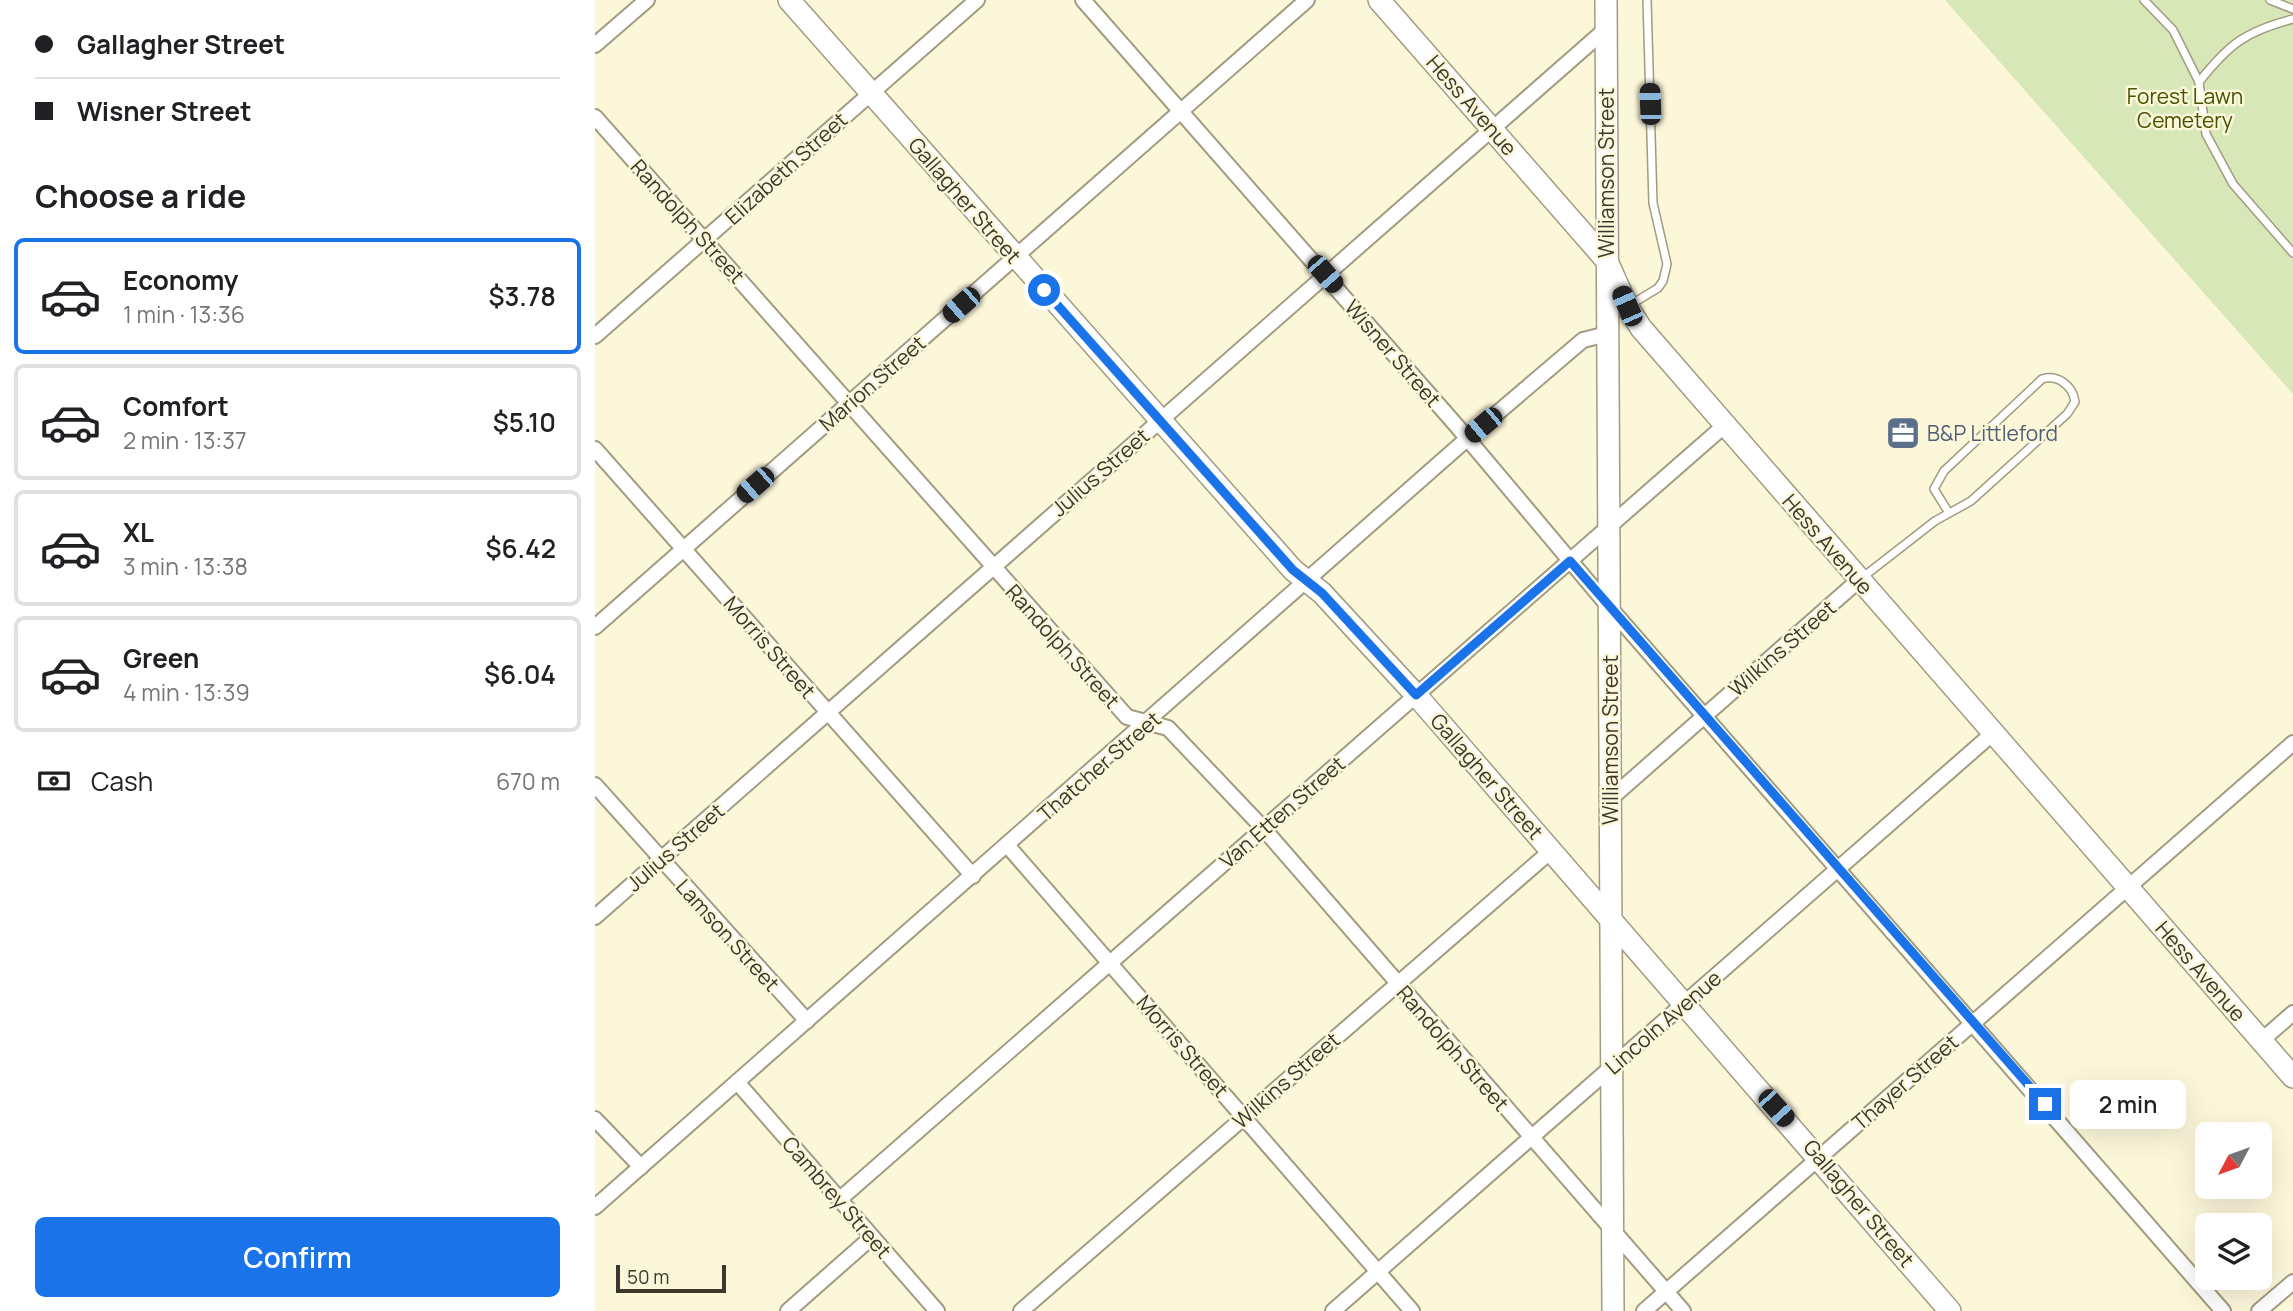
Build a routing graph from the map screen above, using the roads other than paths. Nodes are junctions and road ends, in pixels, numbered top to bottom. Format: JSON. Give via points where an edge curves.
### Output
{"nodes":[{"id":1,"x":647,"y":0,"type":"edge"},
{"id":2,"x":789,"y":0,"type":"edge"},
{"id":3,"x":977,"y":0,"type":"edge"},
{"id":4,"x":1083,"y":0,"type":"edge"},
{"id":5,"x":1307,"y":0,"type":"edge"},
{"id":6,"x":1379,"y":0,"type":"edge"},
{"id":7,"x":1607,"y":0,"type":"edge"},
{"id":8,"x":1647,"y":0,"type":"edge"},
{"id":9,"x":2144,"y":0,"type":"edge"},
{"id":10,"x":2270,"y":0,"type":"edge"},
{"id":11,"x":2293,"y":9,"type":"edge"},
{"id":12,"x":2293,"y":19,"type":"edge"},
{"id":13,"x":1606,"y":29,"type":"junction"},
{"id":14,"x":595,"y":46,"type":"edge"},
{"id":15,"x":2199,"y":82,"type":"junction"},
{"id":16,"x":871,"y":93,"type":"junction"},
{"id":17,"x":1181,"y":111,"type":"junction"},
{"id":18,"x":595,"y":117,"type":"edge"},
{"id":19,"x":1491,"y":127,"type":"junction"},
{"id":20,"x":705,"y":240,"type":"junction"},
{"id":21,"x":2293,"y":253,"type":"edge"},
{"id":22,"x":1015,"y":257,"type":"junction"},
{"id":23,"x":1607,"y":261,"type":"junction"},
{"id":24,"x":1325,"y":274,"type":"junction"},
{"id":25,"x":1627,"y":306,"type":"junction"},
{"id":26,"x":1607,"y":334,"type":"junction"},
{"id":27,"x":595,"y":336,"type":"edge"},
{"id":28,"x":849,"y":403,"type":"junction"},
{"id":29,"x":1159,"y":421,"type":"junction"},
{"id":30,"x":1724,"y":426,"type":"junction"},
{"id":31,"x":1468,"y":438,"type":"junction"},
{"id":32,"x":595,"y":449,"type":"edge"},
{"id":33,"x":1949,"y":513,"type":"junction"},
{"id":34,"x":1609,"y":525,"type":"junction"},
{"id":35,"x":683,"y":548,"type":"junction"},
{"id":36,"x":1570,"y":561,"type":"junction"},
{"id":37,"x":992,"y":567,"type":"junction"},
{"id":38,"x":1309,"y":580,"type":"junction"},
{"id":39,"x":1859,"y":580,"type":"junction"},
{"id":40,"x":1610,"y":608,"type":"junction"},
{"id":41,"x":595,"y":627,"type":"edge"},
{"id":42,"x":1416,"y":695,"type":"junction"},
{"id":43,"x":827,"y":713,"type":"junction"},
{"id":44,"x":1706,"y":715,"type":"junction"},
{"id":45,"x":1148,"y":722,"type":"junction"},
{"id":46,"x":1992,"y":734,"type":"junction"},
{"id":47,"x":2293,"y":743,"type":"edge"},
{"id":48,"x":595,"y":785,"type":"edge"},
{"id":49,"x":1609,"y":800,"type":"junction"},
{"id":50,"x":1263,"y":828,"type":"junction"},
{"id":51,"x":1007,"y":845,"type":"junction"},
{"id":52,"x":1552,"y":850,"type":"junction"},
{"id":53,"x":661,"y":860,"type":"junction"},
{"id":54,"x":1839,"y":868,"type":"junction"},
{"id":55,"x":973,"y":877,"type":"junction"},
{"id":56,"x":2128,"y":888,"type":"junction"},
{"id":57,"x":595,"y":917,"type":"edge"},
{"id":58,"x":1612,"y":918,"type":"junction"},
{"id":59,"x":1110,"y":962,"type":"junction"},
{"id":60,"x":1397,"y":984,"type":"junction"},
{"id":61,"x":1684,"y":1004,"type":"junction"},
{"id":62,"x":2293,"y":1013,"type":"edge"},
{"id":63,"x":807,"y":1021,"type":"junction"},
{"id":64,"x":1974,"y":1022,"type":"junction"},
{"id":65,"x":2262,"y":1040,"type":"junction"},
{"id":66,"x":1611,"y":1067,"type":"junction"},
{"id":67,"x":2293,"y":1077,"type":"edge"},
{"id":68,"x":737,"y":1082,"type":"junction"},
{"id":69,"x":1245,"y":1117,"type":"junction"},
{"id":70,"x":595,"y":1119,"type":"edge"},
{"id":71,"x":1532,"y":1138,"type":"junction"},
{"id":72,"x":1820,"y":1157,"type":"junction"},
{"id":73,"x":641,"y":1167,"type":"junction"},
{"id":74,"x":840,"y":1199,"type":"junction"},
{"id":75,"x":595,"y":1207,"type":"edge"},
{"id":76,"x":1612,"y":1226,"type":"junction"},
{"id":77,"x":872,"y":1237,"type":"junction"},
{"id":78,"x":1377,"y":1272,"type":"junction"},
{"id":79,"x":2293,"y":1282,"type":"edge"},
{"id":80,"x":1665,"y":1292,"type":"junction"},
{"id":81,"x":788,"y":1311,"type":"edge"},
{"id":82,"x":937,"y":1311,"type":"edge"},
{"id":83,"x":1021,"y":1311,"type":"edge"},
{"id":84,"x":1333,"y":1311,"type":"edge"},
{"id":85,"x":1412,"y":1311,"type":"edge"},
{"id":86,"x":1613,"y":1311,"type":"edge"},
{"id":87,"x":1644,"y":1311,"type":"edge"},
{"id":88,"x":1683,"y":1311,"type":"edge"},
{"id":89,"x":1950,"y":1311,"type":"edge"},
{"id":90,"x":2223,"y":1311,"type":"edge"},
{"id":91,"x":2259,"y":1311,"type":"edge"}],
"edges":[{"from":1,"to":14,"type":"street"},
{"from":2,"to":16,"type":"street","name":"Gallagher Street"},
{"from":3,"to":16,"type":"street","name":"Elizabeth Street"},
{"from":4,"to":17,"type":"street","name":"Wisner Street"},
{"from":5,"to":17,"type":"street","name":"Marion Street"},
{"from":6,"to":19,"type":"street","name":"Hess Avenue"},
{"from":7,"to":13,"type":"street","name":"Williamson Street"},
{"from":8,"to":25,"type":"lane","via":[[1653,203],[1668,264],[1657,288]]},
{"from":9,"to":15,"type":"lane","via":[[2173,30]]},
{"from":10,"to":11,"type":"lane"},
{"from":12,"to":15,"type":"lane","via":[[2268,26],[2225,49]]},
{"from":13,"to":19,"type":"street","name":"Julius Street"},
{"from":13,"to":23,"type":"street","name":"Williamson Street"},
{"from":15,"to":21,"type":"lane","via":[[2206,134],[2233,184]]},
{"from":16,"to":20,"type":"street","name":"Elizabeth Street"},
{"from":16,"to":22,"type":"street","name":"Gallagher Street"},
{"from":17,"to":22,"type":"street","name":"Marion Street"},
{"from":17,"to":24,"type":"street","name":"Wisner Street"},
{"from":18,"to":20,"type":"street","name":"Randolph Street"},
{"from":19,"to":23,"type":"street","name":"Hess Avenue"},
{"from":19,"to":24,"type":"street","name":"Julius Street"},
{"from":20,"to":27,"type":"street","name":"Elizabeth Street"},
{"from":20,"to":28,"type":"street","name":"Randolph Street"},
{"from":22,"to":28,"type":"street","name":"Marion Street"},
{"from":22,"to":29,"type":"street","name":"Gallagher Street"},
{"from":23,"to":25,"type":"street","name":"Hess Avenue"},
{"from":23,"to":26,"type":"street","name":"Williamson Street"},
{"from":24,"to":29,"type":"street","name":"Julius Street"},
{"from":24,"to":31,"type":"street","name":"Wisner Street"},
{"from":25,"to":30,"type":"street","name":"Hess Avenue"},
{"from":26,"to":31,"type":"street","name":"Thatcher Street","via":[[1583,340]]},
{"from":26,"to":34,"type":"street","name":"Williamson Street"},
{"from":28,"to":35,"type":"street","name":"Marion Street"},
{"from":28,"to":37,"type":"street","name":"Randolph Street"},
{"from":29,"to":37,"type":"street","name":"Julius Street"},
{"from":29,"to":38,"type":"street","name":"Gallagher Street","via":[[1293,570]]},
{"from":30,"to":34,"type":"street","name":"Van Etten Street"},
{"from":30,"to":39,"type":"street","name":"Hess Avenue"},
{"from":31,"to":36,"type":"street","name":"Wisner Street"},
{"from":31,"to":38,"type":"street","name":"Thatcher Street"},
{"from":32,"to":35,"type":"street","name":"Morris Street"},
{"from":33,"to":33,"type":"lane","via":[[1971,501],[2067,414],[2075,402],[2067,386],[2056,378],[2042,379],[1944,471],[1934,489]]},
{"from":33,"to":39,"type":"lane"},
{"from":34,"to":36,"type":"street","name":"Van Etten Street"},
{"from":34,"to":40,"type":"street","name":"Williamson Street"},
{"from":35,"to":41,"type":"street","name":"Marion Street"},
{"from":35,"to":43,"type":"street","name":"Morris Street"},
{"from":36,"to":40,"type":"street","name":"Wisner Street"},
{"from":36,"to":42,"type":"street","name":"Van Etten Street"},
{"from":37,"to":43,"type":"street","name":"Julius Street"},
{"from":37,"to":45,"type":"street","name":"Randolph Street","via":[[1127,717]]},
{"from":38,"to":42,"type":"street","name":"Gallagher Street"},
{"from":38,"to":45,"type":"street","name":"Thatcher Street"},
{"from":39,"to":44,"type":"street","name":"Wilkins Street"},
{"from":39,"to":46,"type":"street","name":"Hess Avenue"},
{"from":40,"to":44,"type":"street","name":"Wisner Street"},
{"from":40,"to":49,"type":"street","name":"Williamson Street"},
{"from":42,"to":50,"type":"street","name":"Van Etten Street"},
{"from":42,"to":52,"type":"street","name":"Gallagher Street"},
{"from":43,"to":53,"type":"street","name":"Julius Street"},
{"from":43,"to":55,"type":"street","name":"Morris Street"},
{"from":44,"to":49,"type":"street","name":"Wilkins Street"},
{"from":44,"to":54,"type":"street","name":"Wisner Street"},
{"from":45,"to":50,"type":"street","name":"Randolph Street","via":[[1168,728]]},
{"from":45,"to":51,"type":"street","name":"Thatcher Street"},
{"from":46,"to":54,"type":"street","name":"Lincoln Avenue"},
{"from":46,"to":56,"type":"street","name":"Hess Avenue"},
{"from":47,"to":56,"type":"street","name":"Thayer Street"},
{"from":48,"to":53,"type":"street","name":"Lamson Street"},
{"from":49,"to":58,"type":"street","name":"Williamson Street"},
{"from":50,"to":59,"type":"street","name":"Van Etten Street"},
{"from":50,"to":60,"type":"street","name":"Randolph Street"},
{"from":51,"to":55,"type":"street","name":"Thatcher Street"},
{"from":51,"to":59,"type":"street","name":"Morris Street"},
{"from":52,"to":58,"type":"street","name":"Gallagher Street"},
{"from":52,"to":60,"type":"street","name":"Wilkins Street"},
{"from":53,"to":57,"type":"street","name":"Julius Street"},
{"from":53,"to":63,"type":"street","name":"Lamson Street"},
{"from":54,"to":61,"type":"street","name":"Lincoln Avenue"},
{"from":54,"to":64,"type":"street","name":"Wisner Street"},
{"from":55,"to":63,"type":"street","name":"Thatcher Street"},
{"from":56,"to":64,"type":"street","name":"Thayer Street"},
{"from":56,"to":65,"type":"street","name":"Hess Avenue"},
{"from":58,"to":61,"type":"street","name":"Gallagher Street"},
{"from":58,"to":66,"type":"street","name":"Williamson Street"},
{"from":59,"to":69,"type":"street","name":"Morris Street"},
{"from":59,"to":74,"type":"street","name":"Van Etten Street"},
{"from":60,"to":69,"type":"street","name":"Wilkins Street"},
{"from":60,"to":71,"type":"street","name":"Randolph Street"},
{"from":61,"to":66,"type":"street","name":"Lincoln Avenue"},
{"from":61,"to":72,"type":"street","name":"Gallagher Street"},
{"from":62,"to":65,"type":"street"},
{"from":63,"to":68,"type":"street","name":"Thatcher Street"},
{"from":64,"to":72,"type":"street","name":"Thayer Street"},
{"from":64,"to":90,"type":"street","name":"Wisner Street"},
{"from":65,"to":67,"type":"street","name":"Hess Avenue"},
{"from":66,"to":71,"type":"street","name":"Lincoln Avenue"},
{"from":66,"to":76,"type":"street","name":"Williamson Street"},
{"from":68,"to":73,"type":"street","name":"Thatcher Street"},
{"from":68,"to":74,"type":"street","name":"Cambrey Street"},
{"from":69,"to":78,"type":"street","name":"Morris Street"},
{"from":69,"to":83,"type":"street","name":"Wilkins Street"},
{"from":70,"to":73,"type":"street"},
{"from":71,"to":76,"type":"street","name":"Randolph Street"},
{"from":71,"to":78,"type":"street","name":"Lincoln Avenue"},
{"from":72,"to":80,"type":"street","name":"Thayer Street"},
{"from":72,"to":89,"type":"street","name":"Gallagher Street"},
{"from":73,"to":75,"type":"street","name":"Thatcher Street"},
{"from":74,"to":77,"type":"street","name":"Cambrey Street"},
{"from":76,"to":80,"type":"street","name":"Randolph Street"},
{"from":76,"to":86,"type":"street","name":"Williamson Street"},
{"from":77,"to":81,"type":"street"},
{"from":77,"to":82,"type":"street","name":"Cambrey Street"},
{"from":78,"to":84,"type":"street","name":"Lincoln Avenue"},
{"from":78,"to":85,"type":"street","name":"Morris Street"},
{"from":79,"to":91,"type":"street"},
{"from":80,"to":87,"type":"street","name":"Thayer Street"},
{"from":80,"to":88,"type":"street","name":"Randolph Street"}]}
